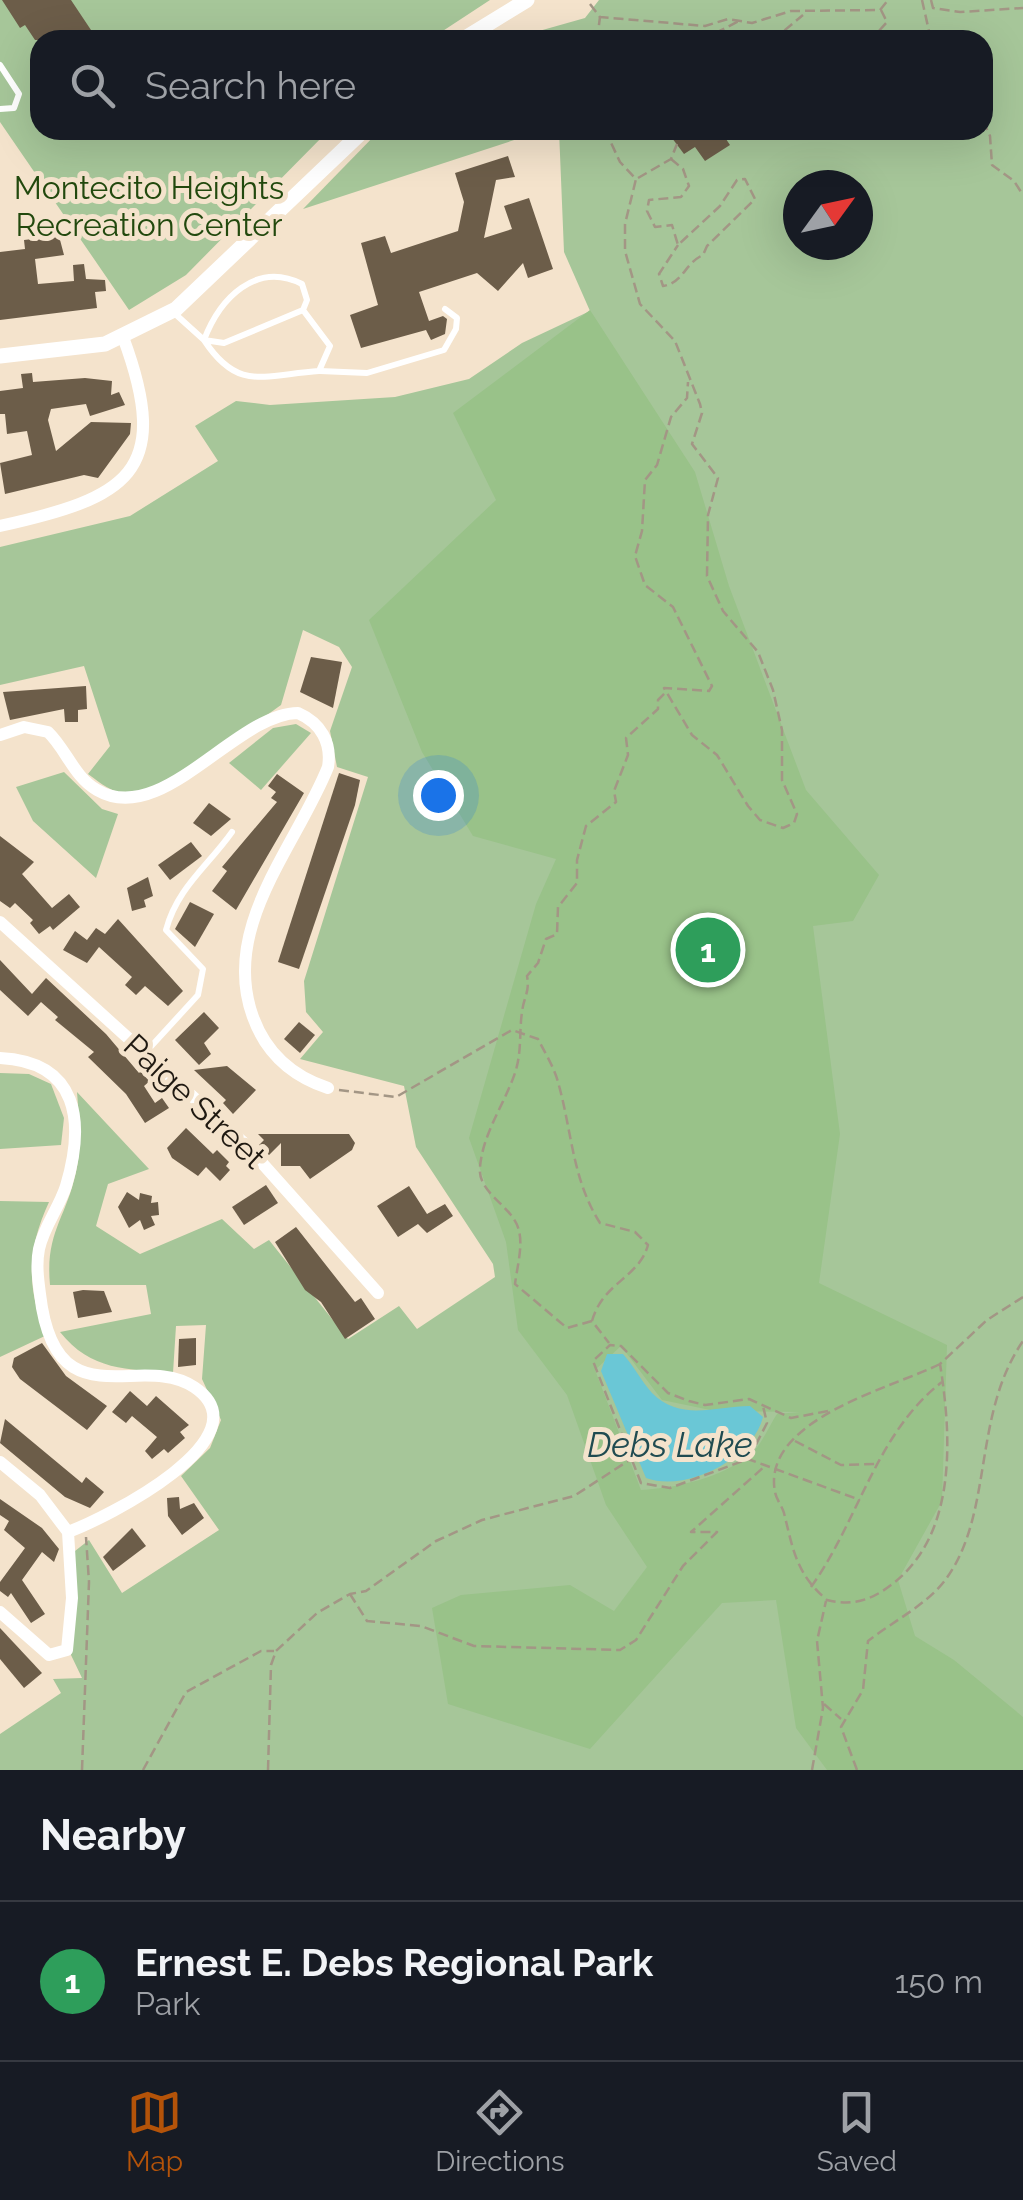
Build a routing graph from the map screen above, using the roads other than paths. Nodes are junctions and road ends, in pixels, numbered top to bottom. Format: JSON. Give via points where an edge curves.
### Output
{"nodes":[{"id":1,"x":527,"y":0,"type":"edge"},
{"id":2,"x":478,"y":30,"type":"edge"},
{"id":3,"x":0,"y":65,"type":"edge"},
{"id":4,"x":0,"y":108,"type":"edge"},
{"id":5,"x":354,"y":140,"type":"edge"},
{"id":6,"x":446,"y":308,"type":"dead end"},
{"id":7,"x":303,"y":310,"type":"junction"},
{"id":8,"x":172,"y":311,"type":"junction"},
{"id":9,"x":123,"y":337,"type":"junction"},
{"id":10,"x":204,"y":340,"type":"junction"},
{"id":11,"x":0,"y":356,"type":"edge"},
{"id":12,"x":318,"y":370,"type":"junction"},
{"id":13,"x":0,"y":526,"type":"edge"},
{"id":14,"x":0,"y":734,"type":"edge"},
{"id":15,"x":232,"y":832,"type":"dead end"},
{"id":16,"x":0,"y":922,"type":"edge"},
{"id":17,"x":144,"y":1054,"type":"junction"},
{"id":18,"x":0,"y":1058,"type":"edge"},
{"id":19,"x":328,"y":1088,"type":"road end"},
{"id":20,"x":378,"y":1293,"type":"dead end"},
{"id":21,"x":0,"y":1462,"type":"edge"},
{"id":22,"x":68,"y":1532,"type":"junction"},
{"id":23,"x":0,"y":1612,"type":"edge"}],
"edges":[{"from":1,"to":2,"type":"street"},
{"from":3,"to":4,"type":"lane","via":[[18,94],[14,108]]},
{"from":5,"to":8,"type":"street"},
{"from":6,"to":12,"type":"lane","via":[[457,318],[444,350],[366,373]]},
{"from":7,"to":10,"type":"lane","via":[[224,343]]},
{"from":7,"to":10,"type":"lane","via":[[302,284],[256,276],[242,284]]},
{"from":7,"to":12,"type":"lane","via":[[330,346]]},
{"from":8,"to":9,"type":"street"},
{"from":8,"to":10,"type":"lane"},
{"from":9,"to":11,"type":"street"},
{"from":9,"to":13,"type":"street","via":[[145,422],[128,474],[88,503]]},
{"from":10,"to":12,"type":"lane","via":[[221,366],[240,377]]},
{"from":14,"to":19,"type":"street","via":[[48,732],[96,790],[127,798],[156,790],[275,717],[298,713],[319,728],[330,754],[328,768],[254,917],[243,966],[250,1009],[266,1045],[292,1072]]},
{"from":15,"to":17,"type":"lane","via":[[186,884],[167,924],[168,936],[203,969],[202,987]]},
{"from":16,"to":17,"type":"street","name":"Paige Street"},
{"from":17,"to":20,"type":"street","name":"Paige Street","via":[[269,1168]]},
{"from":18,"to":22,"type":"street","via":[[49,1071],[68,1092],[74,1115],[66,1186],[42,1237],[36,1268],[49,1334],[86,1374],[194,1388],[212,1416],[204,1447],[154,1486]]},
{"from":21,"to":22,"type":"street","via":[[40,1495]]},
{"from":22,"to":23,"type":"street","via":[[67,1650],[49,1655]]}]}
